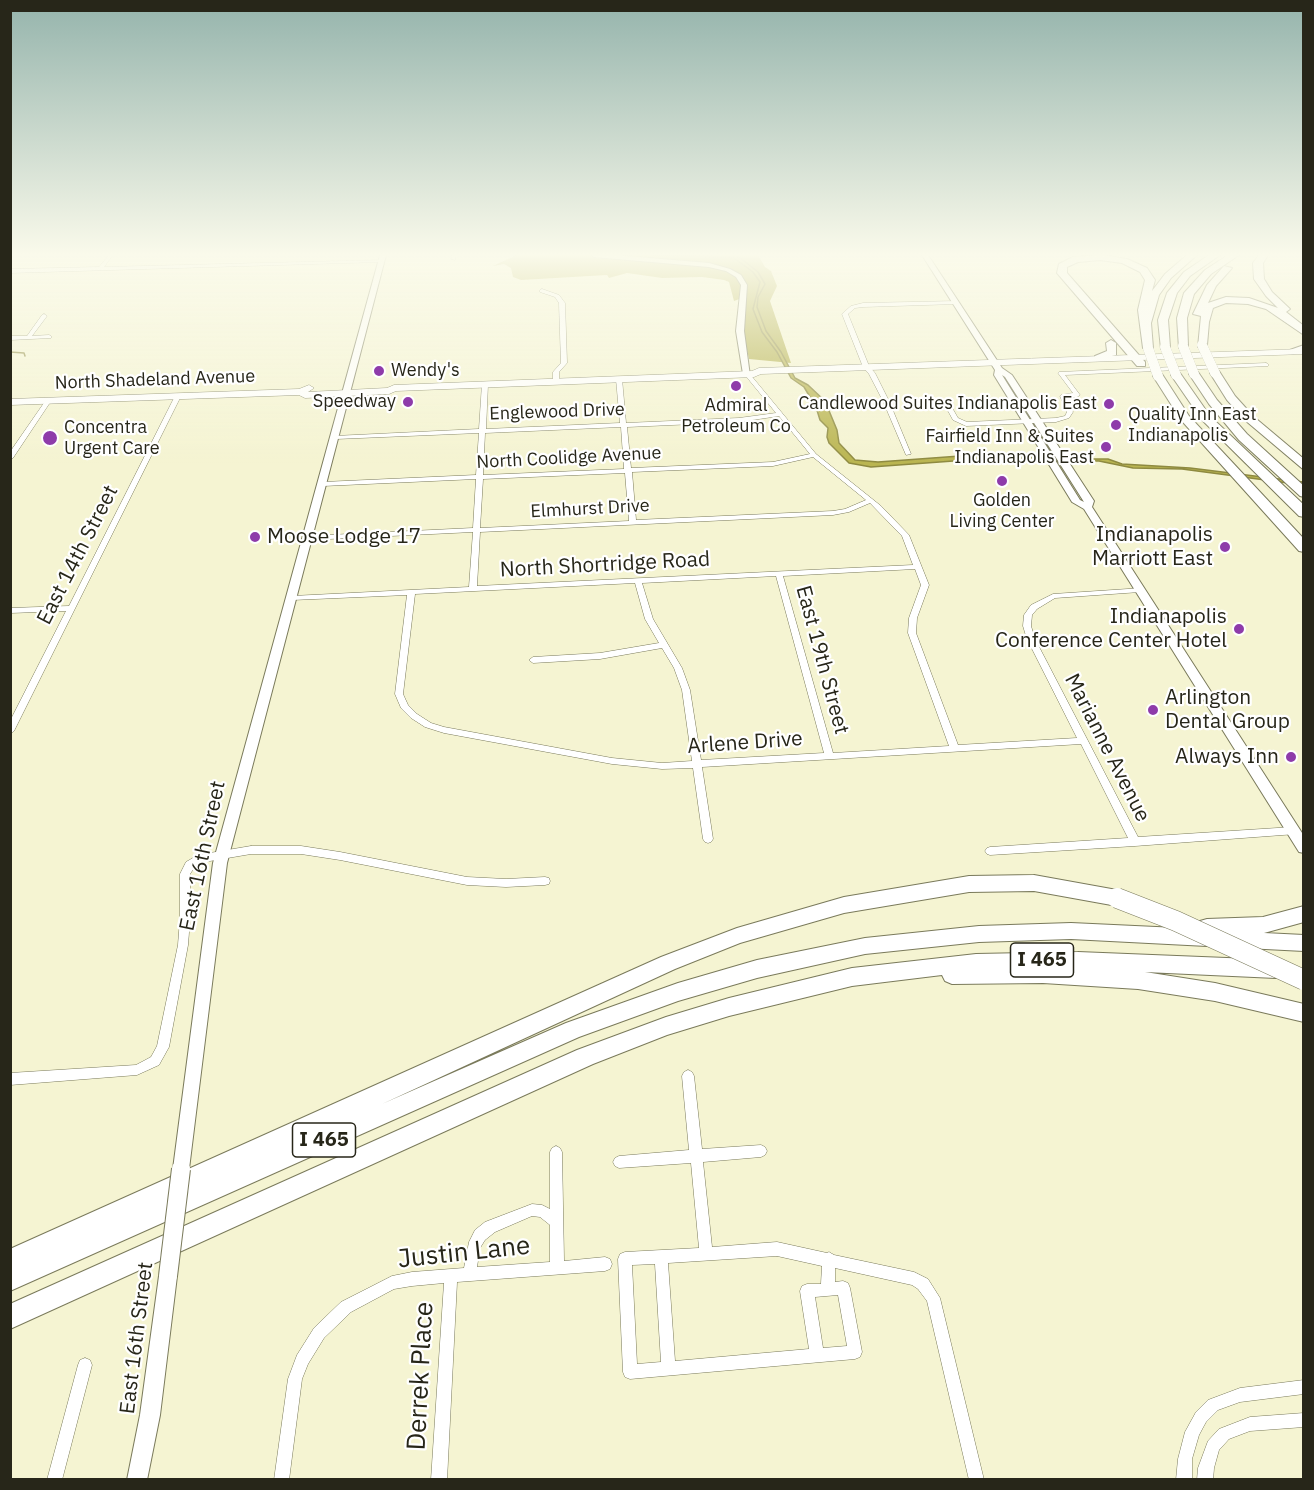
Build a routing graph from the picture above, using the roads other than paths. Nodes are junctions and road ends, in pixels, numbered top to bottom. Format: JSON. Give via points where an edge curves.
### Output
{"nodes":[{"id":1,"x":38,"y":325,"type":"edge"},
{"id":2,"x":365,"y":325,"type":"edge"},
{"id":3,"x":562,"y":325,"type":"edge"},
{"id":4,"x":741,"y":325,"type":"edge"},
{"id":5,"x":848,"y":325,"type":"edge"},
{"id":6,"x":970,"y":325,"type":"edge"},
{"id":7,"x":1095,"y":325,"type":"edge"},
{"id":8,"x":1107,"y":325,"type":"edge"},
{"id":9,"x":1146,"y":325,"type":"edge"},
{"id":10,"x":1165,"y":325,"type":"edge"},
{"id":11,"x":1182,"y":325,"type":"edge"},
{"id":12,"x":1197,"y":325,"type":"edge"},
{"id":13,"x":1204,"y":325,"type":"edge"},
{"id":14,"x":49,"y":337,"type":"dead end"},
{"id":15,"x":10,"y":338,"type":"edge"},
{"id":16,"x":28,"y":338,"type":"junction"},
{"id":17,"x":1111,"y":344,"type":"junction"},
{"id":18,"x":1124,"y":344,"type":"junction"},
{"id":19,"x":1202,"y":345,"type":"junction"},
{"id":20,"x":1300,"y":350,"type":"edge"},
{"id":21,"x":1168,"y":351,"type":"junction"},
{"id":22,"x":1304,"y":357,"type":"edge"},
{"id":23,"x":1099,"y":358,"type":"junction"},
{"id":24,"x":1132,"y":360,"type":"junction"},
{"id":25,"x":1266,"y":365,"type":"dead end"},
{"id":26,"x":997,"y":366,"type":"junction"},
{"id":27,"x":869,"y":370,"type":"junction"},
{"id":28,"x":750,"y":374,"type":"junction"},
{"id":29,"x":619,"y":379,"type":"junction"},
{"id":30,"x":561,"y":382,"type":"junction"},
{"id":31,"x":485,"y":384,"type":"junction"},
{"id":32,"x":348,"y":390,"type":"junction"},
{"id":33,"x":178,"y":396,"type":"junction"},
{"id":34,"x":945,"y":400,"type":"dead end"},
{"id":35,"x":48,"y":401,"type":"junction"},
{"id":36,"x":10,"y":402,"type":"edge"},
{"id":37,"x":780,"y":414,"type":"junction"},
{"id":38,"x":1225,"y":417,"type":"junction"},
{"id":39,"x":1033,"y":422,"type":"junction"},
{"id":40,"x":624,"y":424,"type":"junction"},
{"id":41,"x":483,"y":430,"type":"junction"},
{"id":42,"x":336,"y":437,"type":"junction"},
{"id":43,"x":908,"y":454,"type":"dead end"},
{"id":44,"x":814,"y":455,"type":"junction"},
{"id":45,"x":10,"y":458,"type":"edge"},
{"id":46,"x":628,"y":470,"type":"junction"},
{"id":47,"x":1300,"y":473,"type":"edge"},
{"id":48,"x":480,"y":477,"type":"junction"},
{"id":49,"x":323,"y":484,"type":"junction"},
{"id":50,"x":1249,"y":487,"type":"junction"},
{"id":51,"x":1304,"y":493,"type":"edge"},
{"id":52,"x":871,"y":500,"type":"junction"},
{"id":53,"x":1087,"y":507,"type":"junction"},
{"id":54,"x":1304,"y":513,"type":"edge"},
{"id":55,"x":633,"y":522,"type":"junction"},
{"id":56,"x":476,"y":530,"type":"junction"},
{"id":57,"x":1304,"y":533,"type":"edge"},
{"id":58,"x":308,"y":538,"type":"junction"},
{"id":59,"x":1304,"y":549,"type":"edge"},
{"id":60,"x":919,"y":567,"type":"junction"},
{"id":61,"x":779,"y":574,"type":"junction"},
{"id":62,"x":638,"y":581,"type":"junction"},
{"id":63,"x":473,"y":589,"type":"junction"},
{"id":64,"x":1140,"y":590,"type":"junction"},
{"id":65,"x":411,"y":592,"type":"junction"},
{"id":66,"x":292,"y":598,"type":"junction"},
{"id":67,"x":72,"y":609,"type":"junction"},
{"id":68,"x":10,"y":611,"type":"edge"},
{"id":69,"x":664,"y":645,"type":"junction"},
{"id":70,"x":533,"y":660,"type":"dead end"},
{"id":71,"x":10,"y":731,"type":"edge"},
{"id":72,"x":1084,"y":741,"type":"junction"},
{"id":73,"x":955,"y":749,"type":"junction"},
{"id":74,"x":829,"y":756,"type":"junction"},
{"id":75,"x":698,"y":764,"type":"junction"},
{"id":76,"x":1293,"y":831,"type":"junction"},
{"id":77,"x":708,"y":839,"type":"dead end"},
{"id":78,"x":1135,"y":842,"type":"junction"},
{"id":79,"x":1304,"y":848,"type":"edge"},
{"id":80,"x":990,"y":851,"type":"dead end"},
{"id":81,"x":223,"y":854,"type":"junction"},
{"id":82,"x":545,"y":881,"type":"dead end"},
{"id":83,"x":1304,"y":914,"type":"edge"},
{"id":84,"x":1071,"y":931,"type":"junction"},
{"id":85,"x":1304,"y":943,"type":"edge"},
{"id":86,"x":1304,"y":970,"type":"edge"},
{"id":87,"x":1304,"y":980,"type":"edge"},
{"id":88,"x":784,"y":993,"type":"junction"},
{"id":89,"x":1304,"y":1013,"type":"edge"},
{"id":90,"x":688,"y":1076,"type":"dead end"},
{"id":91,"x":10,"y":1079,"type":"edge"},
{"id":92,"x":761,"y":1151,"type":"dead end"},
{"id":93,"x":556,"y":1152,"type":"dead end"},
{"id":94,"x":696,"y":1156,"type":"junction"},
{"id":95,"x":619,"y":1162,"type":"dead end"},
{"id":96,"x":557,"y":1222,"type":"junction"},
{"id":97,"x":706,"y":1253,"type":"junction"},
{"id":98,"x":661,"y":1256,"type":"junction"},
{"id":99,"x":829,"y":1259,"type":"junction"},
{"id":100,"x":10,"y":1262,"type":"edge"},
{"id":101,"x":604,"y":1264,"type":"dead end"},
{"id":102,"x":557,"y":1268,"type":"junction"},
{"id":103,"x":469,"y":1275,"type":"junction"},
{"id":104,"x":451,"y":1276,"type":"junction"},
{"id":105,"x":10,"y":1279,"type":"edge"},
{"id":106,"x":828,"y":1290,"type":"junction"},
{"id":107,"x":10,"y":1317,"type":"edge"},
{"id":108,"x":817,"y":1355,"type":"junction"},
{"id":109,"x":85,"y":1365,"type":"dead end"},
{"id":110,"x":668,"y":1369,"type":"junction"},
{"id":111,"x":1304,"y":1388,"type":"edge"},
{"id":112,"x":1304,"y":1420,"type":"edge"},
{"id":113,"x":54,"y":1479,"type":"edge"},
{"id":114,"x":137,"y":1479,"type":"edge"},
{"id":115,"x":280,"y":1479,"type":"edge"},
{"id":116,"x":439,"y":1479,"type":"edge"},
{"id":117,"x":977,"y":1479,"type":"edge"},
{"id":118,"x":1184,"y":1479,"type":"edge"},
{"id":119,"x":1205,"y":1479,"type":"edge"}],
"edges":[{"from":1,"to":16,"type":"street"},
{"from":2,"to":32,"type":"street","name":"East 16th Street"},
{"from":3,"to":30,"type":"street","via":[[561,369],[565,373]]},
{"from":4,"to":28,"type":"street"},
{"from":5,"to":27,"type":"street"},
{"from":6,"to":26,"type":"street"},
{"from":7,"to":17,"type":"highway"},
{"from":8,"to":18,"type":"highway"},
{"from":9,"to":50,"type":"highway","bridge":true,"via":[[1148,348],[1158,376],[1185,418]]},
{"from":10,"to":21,"type":"highway"},
{"from":11,"to":38,"type":"highway","bridge":true,"via":[[1183,346],[1194,374]]},
{"from":12,"to":19,"type":"highway"},
{"from":13,"to":19,"type":"highway"},
{"from":14,"to":16,"type":"street"},
{"from":15,"to":16,"type":"street"},
{"from":17,"to":23,"type":"highway","via":[[1112,353]]},
{"from":17,"to":24,"type":"highway"},
{"from":18,"to":21,"type":"highway","via":[[1142,352]]},
{"from":18,"to":24,"type":"highway"},
{"from":19,"to":47,"type":"highway","bridge":true,"via":[[1231,398]]},
{"from":20,"to":21,"type":"main road","name":"North Shadeland Avenue"},
{"from":21,"to":24,"type":"main road","name":"North Shadeland Avenue"},
{"from":21,"to":54,"type":"highway","bridge":true,"via":[[1176,375],[1206,418]]},
{"from":22,"to":24,"type":"main road","name":"North Shadeland Avenue"},
{"from":23,"to":24,"type":"main road","name":"North Shadeland Avenue"},
{"from":23,"to":26,"type":"main road","name":"North Shadeland Avenue"},
{"from":24,"to":26,"type":"main road","name":"North Shadeland Avenue"},
{"from":25,"to":39,"type":"street","via":[[1061,373],[1077,394],[1063,396],[1070,412],[1061,419]]},
{"from":26,"to":27,"type":"main road","name":"North Shadeland Avenue"},
{"from":26,"to":39,"type":"street","via":[[1008,375]]},
{"from":27,"to":28,"type":"main road","name":"North Shadeland Avenue"},
{"from":27,"to":43,"type":"street"},
{"from":28,"to":29,"type":"main road","name":"North Shadeland Avenue"},
{"from":28,"to":37,"type":"street"},
{"from":29,"to":30,"type":"main road","name":"North Shadeland Avenue"},
{"from":29,"to":40,"type":"street"},
{"from":30,"to":31,"type":"main road","name":"North Shadeland Avenue"},
{"from":31,"to":32,"type":"main road","name":"North Shadeland Avenue"},
{"from":31,"to":41,"type":"street"},
{"from":32,"to":33,"type":"main road","name":"North Shadeland Avenue","via":[[305,395],[301,392]]},
{"from":32,"to":42,"type":"street","name":"East 16th Street"},
{"from":33,"to":35,"type":"main road","name":"North Shadeland Avenue"},
{"from":33,"to":67,"type":"street","name":"East 14th Street"},
{"from":34,"to":39,"type":"street","via":[[955,419],[963,423]]},
{"from":35,"to":36,"type":"main road","name":"North Shadeland Avenue"},
{"from":35,"to":45,"type":"street"},
{"from":37,"to":40,"type":"street","name":"Englewood Drive","via":[[739,420]]},
{"from":37,"to":44,"type":"street"},
{"from":38,"to":47,"type":"highway"},
{"from":38,"to":51,"type":"highway"},
{"from":39,"to":53,"type":"street","via":[[1077,502]]},
{"from":39,"to":53,"type":"street","via":[[1057,450],[1089,501]]},
{"from":40,"to":41,"type":"street","name":"Englewood Drive"},
{"from":40,"to":46,"type":"street"},
{"from":41,"to":42,"type":"street","name":"Englewood Drive"},
{"from":41,"to":48,"type":"street"},
{"from":42,"to":49,"type":"street","name":"East 16th Street"},
{"from":44,"to":46,"type":"street","name":"North Coolidge Avenue","via":[[776,464]]},
{"from":44,"to":52,"type":"street"},
{"from":46,"to":48,"type":"street","name":"North Coolidge Avenue"},
{"from":46,"to":55,"type":"street"},
{"from":48,"to":49,"type":"street","name":"North Coolidge Avenue"},
{"from":48,"to":56,"type":"street"},
{"from":49,"to":58,"type":"street","name":"East 16th Street"},
{"from":50,"to":57,"type":"highway"},
{"from":50,"to":59,"type":"highway"},
{"from":52,"to":55,"type":"street","name":"Elmhurst Drive","via":[[833,513]]},
{"from":52,"to":60,"type":"street","via":[[903,531]]},
{"from":53,"to":64,"type":"street"},
{"from":55,"to":56,"type":"street","name":"Elmhurst Drive"},
{"from":56,"to":58,"type":"street","name":"Elmhurst Drive"},
{"from":56,"to":63,"type":"street"},
{"from":58,"to":66,"type":"street","name":"East 16th Street"},
{"from":60,"to":61,"type":"street","name":"North Shortridge Road"},
{"from":60,"to":73,"type":"street","via":[[925,589],[912,618],[912,631]]},
{"from":61,"to":62,"type":"street","name":"North Shortridge Road"},
{"from":61,"to":74,"type":"street","name":"East 19th Street"},
{"from":62,"to":63,"type":"street","name":"North Shortridge Road"},
{"from":62,"to":69,"type":"street","via":[[648,616]]},
{"from":63,"to":65,"type":"street","name":"North Shortridge Road"},
{"from":64,"to":72,"type":"street","name":"Marianne Avenue","via":[[1056,595],[1037,604],[1028,615],[1030,636]]},
{"from":64,"to":76,"type":"street"},
{"from":65,"to":66,"type":"street","name":"North Shortridge Road"},
{"from":65,"to":75,"type":"street","name":"Arlene Drive","via":[[399,690],[404,706],[428,725],[612,761]]},
{"from":66,"to":81,"type":"street","name":"East 16th Street"},
{"from":67,"to":68,"type":"street"},
{"from":67,"to":71,"type":"street","name":"East 14th Street"},
{"from":69,"to":70,"type":"street","via":[[611,655]]},
{"from":69,"to":75,"type":"street","via":[[686,690]]},
{"from":72,"to":73,"type":"street","name":"Arlene Drive"},
{"from":72,"to":78,"type":"street","name":"Marianne Avenue"},
{"from":73,"to":74,"type":"street","name":"Arlene Drive"},
{"from":74,"to":75,"type":"street","name":"Arlene Drive"},
{"from":75,"to":77,"type":"street"},
{"from":76,"to":78,"type":"street"},
{"from":76,"to":79,"type":"street"},
{"from":78,"to":80,"type":"street"},
{"from":81,"to":82,"type":"street","via":[[301,850],[467,882]]},
{"from":81,"to":91,"type":"street","via":[[197,860],[185,874],[183,945],[163,1047],[155,1061],[136,1070]]},
{"from":81,"to":114,"type":"street","name":"East 16th Street","bridge":true,"via":[[210,927],[150,1415]]},
{"from":83,"to":84,"type":"highway","via":[[1233,927],[1131,925]]},
{"from":84,"to":85,"type":"highway","number":"I 465"},
{"from":84,"to":105,"type":"highway","number":"I 465","via":[[979,934],[865,946],[796,959],[678,992],[542,1044]]},
{"from":86,"to":88,"type":"highway","number":"I 465","via":[[1078,961],[999,962],[862,975]]},
{"from":87,"to":100,"type":"highway","bridge":true,"via":[[1117,898],[1042,884],[969,884],[843,905],[737,936],[668,963]]},
{"from":88,"to":89,"type":"highway","via":[[954,975],[1063,975],[1181,986]]},
{"from":88,"to":107,"type":"highway","number":"I 465","via":[[666,1026],[585,1057]]},
{"from":90,"to":94,"type":"street"},
{"from":92,"to":94,"type":"street"},
{"from":93,"to":96,"type":"street"},
{"from":94,"to":95,"type":"street"},
{"from":94,"to":97,"type":"street"},
{"from":96,"to":102,"type":"street"},
{"from":96,"to":103,"type":"street","via":[[542,1211],[532,1210],[490,1227],[474,1247]]},
{"from":97,"to":98,"type":"street"},
{"from":97,"to":99,"type":"street","via":[[777,1249]]},
{"from":98,"to":110,"type":"street"},
{"from":98,"to":110,"type":"street","via":[[625,1259],[630,1372]]},
{"from":99,"to":106,"type":"street"},
{"from":99,"to":117,"type":"street","via":[[914,1279],[930,1292]]},
{"from":101,"to":102,"type":"street","name":"Justin Lane"},
{"from":102,"to":103,"type":"street","name":"Justin Lane"},
{"from":103,"to":104,"type":"street","name":"Justin Lane"},
{"from":104,"to":115,"type":"street","name":"Justin Lane","via":[[392,1284],[346,1307],[318,1333],[295,1379]]},
{"from":104,"to":116,"type":"street","name":"Derrek Place"},
{"from":106,"to":108,"type":"street","via":[[807,1291]]},
{"from":106,"to":108,"type":"street","via":[[843,1288],[855,1352]]},
{"from":108,"to":110,"type":"street"},
{"from":109,"to":113,"type":"street"},
{"from":111,"to":118,"type":"street","via":[[1240,1395],[1213,1405],[1192,1432]]},
{"from":112,"to":119,"type":"street","via":[[1231,1429],[1213,1446]]}]}
